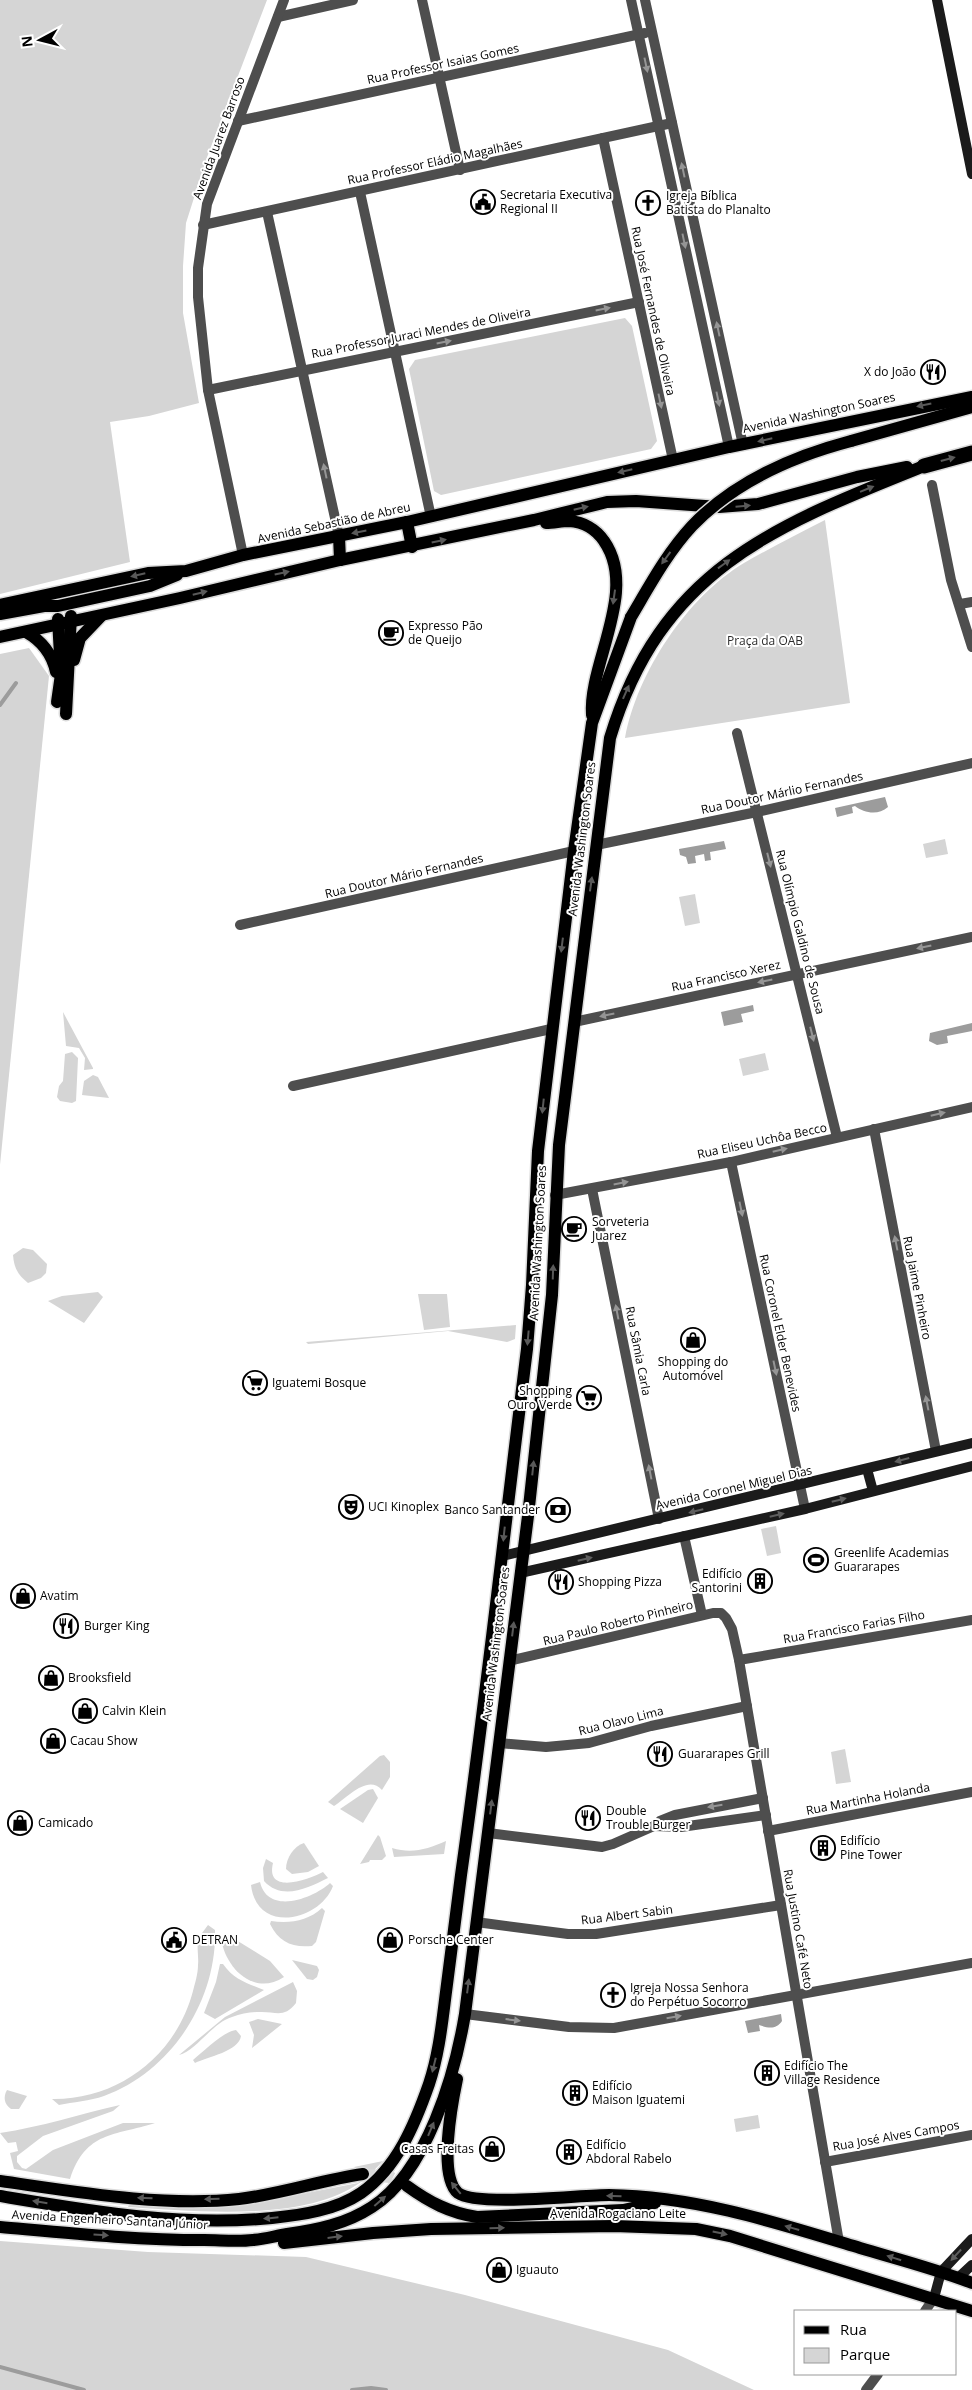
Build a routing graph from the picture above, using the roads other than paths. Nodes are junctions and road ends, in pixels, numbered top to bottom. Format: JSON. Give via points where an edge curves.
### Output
{"nodes":[{"id":1,"x":284,"y":0,"type":"edge"},
{"id":2,"x":353,"y":0,"type":"edge"},
{"id":3,"x":422,"y":0,"type":"edge"},
{"id":4,"x":631,"y":0,"type":"edge"},
{"id":5,"x":645,"y":0,"type":"edge"},
{"id":6,"x":936,"y":0,"type":"edge"},
{"id":7,"x":278,"y":17,"type":"junction"},
{"id":8,"x":652,"y":32,"type":"junction"},
{"id":9,"x":639,"y":34,"type":"junction"},
{"id":10,"x":440,"y":78,"type":"junction"},
{"id":11,"x":238,"y":120,"type":"junction"},
{"id":12,"x":672,"y":123,"type":"junction"},
{"id":13,"x":659,"y":126,"type":"junction"},
{"id":14,"x":603,"y":138,"type":"junction"},
{"id":15,"x":460,"y":170,"type":"junction"},
{"id":16,"x":972,"y":174,"type":"edge"},
{"id":17,"x":360,"y":192,"type":"junction"},
{"id":18,"x":268,"y":212,"type":"junction"},
{"id":19,"x":203,"y":225,"type":"junction"},
{"id":20,"x":639,"y":302,"type":"junction"},
{"id":21,"x":396,"y":351,"type":"junction"},
{"id":22,"x":303,"y":370,"type":"junction"},
{"id":23,"x":208,"y":390,"type":"junction"},
{"id":24,"x":972,"y":397,"type":"edge"},
{"id":25,"x":972,"y":407,"type":"edge"},
{"id":26,"x":743,"y":444,"type":"junction"},
{"id":27,"x":729,"y":447,"type":"junction"},
{"id":28,"x":972,"y":453,"type":"edge"},
{"id":29,"x":672,"y":460,"type":"junction"},
{"id":30,"x":924,"y":466,"type":"junction"},
{"id":31,"x":932,"y":485,"type":"dead end"},
{"id":32,"x":431,"y":516,"type":"junction"},
{"id":33,"x":534,"y":520,"type":"junction"},
{"id":34,"x":407,"y":522,"type":"junction"},
{"id":35,"x":339,"y":536,"type":"junction"},
{"id":36,"x":412,"y":547,"type":"junction"},
{"id":37,"x":243,"y":555,"type":"junction"},
{"id":38,"x":340,"y":560,"type":"junction"},
{"id":39,"x":186,"y":571,"type":"junction"},
{"id":40,"x":972,"y":602,"type":"edge"},
{"id":41,"x":960,"y":604,"type":"junction"},
{"id":42,"x":64,"y":605,"type":"junction"},
{"id":43,"x":0,"y":606,"type":"edge"},
{"id":44,"x":0,"y":614,"type":"edge"},
{"id":45,"x":102,"y":616,"type":"junction"},
{"id":46,"x":65,"y":624,"type":"junction"},
{"id":47,"x":26,"y":632,"type":"junction"},
{"id":48,"x":0,"y":637,"type":"edge"},
{"id":49,"x":972,"y":647,"type":"edge"},
{"id":50,"x":592,"y":723,"type":"junction"},
{"id":51,"x":737,"y":733,"type":"dead end"},
{"id":52,"x":972,"y":763,"type":"edge"},
{"id":53,"x":757,"y":812,"type":"junction"},
{"id":54,"x":596,"y":844,"type":"junction"},
{"id":55,"x":574,"y":851,"type":"junction"},
{"id":56,"x":240,"y":925,"type":"dead end"},
{"id":57,"x":972,"y":937,"type":"edge"},
{"id":58,"x":797,"y":974,"type":"junction"},
{"id":59,"x":574,"y":1022,"type":"junction"},
{"id":60,"x":551,"y":1029,"type":"junction"},
{"id":61,"x":293,"y":1086,"type":"dead end"},
{"id":62,"x":972,"y":1107,"type":"edge"},
{"id":63,"x":874,"y":1129,"type":"junction"},
{"id":64,"x":837,"y":1137,"type":"junction"},
{"id":65,"x":731,"y":1162,"type":"junction"},
{"id":66,"x":592,"y":1188,"type":"junction"},
{"id":67,"x":556,"y":1195,"type":"junction"},
{"id":68,"x":972,"y":1443,"type":"edge"},
{"id":69,"x":936,"y":1451,"type":"junction"},
{"id":70,"x":972,"y":1466,"type":"edge"},
{"id":71,"x":867,"y":1469,"type":"junction"},
{"id":72,"x":799,"y":1486,"type":"junction"},
{"id":73,"x":873,"y":1492,"type":"junction"},
{"id":74,"x":804,"y":1509,"type":"junction"},
{"id":75,"x":659,"y":1519,"type":"junction"},
{"id":76,"x":684,"y":1536,"type":"junction"},
{"id":77,"x":523,"y":1551,"type":"junction"},
{"id":78,"x":502,"y":1556,"type":"junction"},
{"id":79,"x":520,"y":1574,"type":"junction"},
{"id":80,"x":702,"y":1615,"type":"junction"},
{"id":81,"x":972,"y":1620,"type":"edge"},
{"id":82,"x":730,"y":1622,"type":"joint"},
{"id":83,"x":739,"y":1660,"type":"junction"},
{"id":84,"x":509,"y":1661,"type":"junction"},
{"id":85,"x":747,"y":1706,"type":"junction"},
{"id":86,"x":499,"y":1743,"type":"junction"},
{"id":87,"x":972,"y":1792,"type":"edge"},
{"id":88,"x":763,"y":1798,"type":"junction"},
{"id":89,"x":766,"y":1815,"type":"junction"},
{"id":90,"x":654,"y":1826,"type":"junction"},
{"id":91,"x":768,"y":1831,"type":"junction"},
{"id":92,"x":488,"y":1833,"type":"junction"},
{"id":93,"x":781,"y":1905,"type":"junction"},
{"id":94,"x":476,"y":1922,"type":"junction"},
{"id":95,"x":972,"y":1963,"type":"edge"},
{"id":96,"x":796,"y":1996,"type":"junction"},
{"id":97,"x":465,"y":2014,"type":"junction"},
{"id":98,"x":459,"y":2052,"type":"junction"},
{"id":99,"x":972,"y":2135,"type":"edge"},
{"id":100,"x":825,"y":2162,"type":"junction"},
{"id":101,"x":408,"y":2171,"type":"joint"},
{"id":102,"x":363,"y":2174,"type":"tunnel mouth"},
{"id":103,"x":380,"y":2177,"type":"joint"},
{"id":104,"x":0,"y":2181,"type":"edge"},
{"id":105,"x":407,"y":2186,"type":"tunnel mouth"},
{"id":106,"x":0,"y":2196,"type":"edge"},
{"id":107,"x":662,"y":2201,"type":"junction"},
{"id":108,"x":0,"y":2228,"type":"edge"},
{"id":109,"x":972,"y":2239,"type":"edge"},
{"id":110,"x":252,"y":2240,"type":"junction"},
{"id":111,"x":839,"y":2242,"type":"junction"},
{"id":112,"x":972,"y":2265,"type":"edge"},
{"id":113,"x":941,"y":2272,"type":"junction"},
{"id":114,"x":958,"y":2278,"type":"junction"},
{"id":115,"x":972,"y":2283,"type":"edge"},
{"id":116,"x":934,"y":2298,"type":"junction"},
{"id":117,"x":926,"y":2310,"type":"edge"},
{"id":118,"x":972,"y":2311,"type":"edge"},
{"id":119,"x":877,"y":2375,"type":"edge"},
{"id":120,"x":866,"y":2390,"type":"edge"}],
"edges":[{"from":1,"to":7,"type":"street","name":"Avenida Juarez Barroso"},
{"from":2,"to":7,"type":"street"},
{"from":3,"to":10,"type":"street"},
{"from":4,"to":9,"type":"street"},
{"from":5,"to":8,"type":"street"},
{"from":6,"to":16,"type":"main road"},
{"from":7,"to":11,"type":"street","name":"Avenida Juarez Barroso"},
{"from":8,"to":9,"type":"street","name":"Rua Professor Isaias Gomes"},
{"from":8,"to":12,"type":"street"},
{"from":9,"to":10,"type":"street","name":"Rua Professor Isaias Gomes"},
{"from":9,"to":13,"type":"street","one_way":true},
{"from":10,"to":11,"type":"street","name":"Rua Professor Isaias Gomes"},
{"from":10,"to":15,"type":"street"},
{"from":11,"to":19,"type":"street","name":"Avenida Juarez Barroso","via":[[215,180]]},
{"from":12,"to":13,"type":"street","name":"Rua Professor Eládio Magalhães"},
{"from":26,"to":12,"type":"street","one_way":true},
{"from":13,"to":14,"type":"street","name":"Rua Professor Eládio Magalhães"},
{"from":13,"to":27,"type":"street","one_way":true},
{"from":14,"to":15,"type":"street","name":"Rua Professor Eládio Magalhães"},
{"from":14,"to":20,"type":"street","name":"Rua José Fernandes de Oliveira"},
{"from":15,"to":17,"type":"street","name":"Rua Professor Eládio Magalhães"},
{"from":17,"to":18,"type":"street","name":"Rua Professor Eládio Magalhães"},
{"from":17,"to":21,"type":"street"},
{"from":18,"to":19,"type":"street","name":"Rua Professor Eládio Magalhães"},
{"from":18,"to":22,"type":"street"},
{"from":19,"to":23,"type":"street","name":"Avenida Juarez Barroso","via":[[198,297]]},
{"from":21,"to":20,"type":"street","name":"Rua Professor Juraci Mendes de Oliveira","one_way":true},
{"from":20,"to":29,"type":"street","name":"Rua José Fernandes de Oliveira","one_way":true},
{"from":21,"to":22,"type":"street","name":"Rua Professor Juraci Mendes de Oliveira"},
{"from":21,"to":32,"type":"street"},
{"from":22,"to":23,"type":"street","name":"Rua Professor Juraci Mendes de Oliveira"},
{"from":35,"to":22,"type":"street","one_way":true},
{"from":23,"to":37,"type":"street","name":"Avenida Juarez Barroso"},
{"from":24,"to":26,"type":"main road","name":"Avenida Washington Soares","one_way":true},
{"from":25,"to":50,"type":"main road","name":"Avenida Washington Soares","one_way":true,"bridge":true,"via":[[804,456],[774,468],[722,501],[692,526],[659,568],[631,617]]},
{"from":26,"to":27,"type":"main road","name":"Avenida Washington Soares"},
{"from":27,"to":29,"type":"main road","name":"Avenida Washington Soares"},
{"from":30,"to":28,"type":"highway","name":"Avenida Washington Soares","one_way":true},
{"from":29,"to":32,"type":"main road","name":"Avenida Sebastião de Abreu","one_way":true},
{"from":33,"to":30,"type":"main road","name":"Avenida Washington Soares","one_way":true,"via":[[620,501],[702,507],[758,504],[865,475]]},
{"from":54,"to":30,"type":"main road","name":"Avenida Washington Soares","one_way":true,"via":[[610,738],[618,711],[644,657],[686,599],[716,570],[754,544],[820,509]]},
{"from":31,"to":41,"type":"street","via":[[951,580]]},
{"from":32,"to":34,"type":"main road","name":"Avenida Sebastião de Abreu"},
{"from":36,"to":33,"type":"main road","one_way":true},
{"from":33,"to":50,"type":"main road","one_way":true,"via":[[586,525],[602,538],[614,560],[614,596],[608,639],[591,702]]},
{"from":34,"to":35,"type":"main road","name":"Avenida Sebastião de Abreu","one_way":true},
{"from":34,"to":36,"type":"main road"},
{"from":35,"to":37,"type":"main road","name":"Avenida Sebastião de Abreu"},
{"from":35,"to":38,"type":"main road"},
{"from":36,"to":38,"type":"main road"},
{"from":37,"to":39,"type":"main road","name":"Avenida Sebastião de Abreu"},
{"from":45,"to":38,"type":"main road","one_way":true},
{"from":39,"to":42,"type":"main road","via":[[150,586]]},
{"from":39,"to":43,"type":"main road","name":"Avenida Sebastião de Abreu","one_way":true,"via":[[148,573]]},
{"from":40,"to":41,"type":"street"},
{"from":41,"to":49,"type":"street"},
{"from":42,"to":44,"type":"main road"},
{"from":42,"to":46,"type":"main road"},
{"from":45,"to":46,"type":"main road"},
{"from":45,"to":46,"type":"main road","via":[[80,638],[66,714]]},
{"from":46,"to":47,"type":"main road"},
{"from":46,"to":47,"type":"main road","via":[[57,702],[50,655],[40,641]]},
{"from":47,"to":48,"type":"main road"},
{"from":50,"to":55,"type":"main road","name":"Avenida Washington Soares"},
{"from":51,"to":53,"type":"street","name":"Rua Olímpio Galdino de Sousa"},
{"from":52,"to":53,"type":"street","name":"Rua Doutor Márlio Fernandes"},
{"from":53,"to":54,"type":"street","name":"Rua Doutor Márlio Fernandes"},
{"from":53,"to":58,"type":"street","name":"Rua Olímpio Galdino de Sousa","one_way":true},
{"from":59,"to":54,"type":"main road","name":"Avenida Washington Soares","one_way":true},
{"from":55,"to":56,"type":"street","name":"Rua Doutor Mário Fernandes"},
{"from":55,"to":60,"type":"main road","name":"Avenida Washington Soares","one_way":true},
{"from":57,"to":58,"type":"street","name":"Rua Francisco Xerez","one_way":true},
{"from":58,"to":59,"type":"street","name":"Rua Francisco Xerez","one_way":true},
{"from":58,"to":64,"type":"street","name":"Rua Olímpio Galdino de Sousa","one_way":true},
{"from":59,"to":67,"type":"main road","name":"Avenida Washington Soares"},
{"from":60,"to":61,"type":"street"},
{"from":60,"to":78,"type":"main road","name":"Avenida Washington Soares","one_way":true,"via":[[538,1151],[527,1350]]},
{"from":63,"to":62,"type":"street","name":"Rua Eliseu Uchôa Becco","one_way":true},
{"from":63,"to":64,"type":"street","name":"Rua Eliseu Uchôa Becco"},
{"from":69,"to":63,"type":"street","name":"Rua Jaime Pinheiro","one_way":true},
{"from":65,"to":64,"type":"street","name":"Rua Eliseu Uchôa Becco","one_way":true},
{"from":66,"to":65,"type":"street","name":"Rua Eliseu Uchôa Becco","one_way":true},
{"from":65,"to":72,"type":"street","name":"Rua Coronel Elder Benevides","one_way":true},
{"from":66,"to":67,"type":"street","name":"Rua Eliseu Uchôa Becco"},
{"from":75,"to":66,"type":"street","name":"Rua Sâmia Carla","one_way":true},
{"from":77,"to":67,"type":"main road","name":"Avenida Washington Soares","one_way":true,"via":[[552,1295]]},
{"from":68,"to":69,"type":"main road","name":"Avenida Coronel Miguel Dias"},
{"from":69,"to":71,"type":"main road","name":"Avenida Coronel Miguel Dias","one_way":true},
{"from":70,"to":73,"type":"main road"},
{"from":71,"to":72,"type":"main road","name":"Avenida Coronel Miguel Dias"},
{"from":71,"to":73,"type":"main road"},
{"from":72,"to":74,"type":"street","name":"Rua Coronel Elder Benevides"},
{"from":72,"to":75,"type":"main road","name":"Avenida Coronel Miguel Dias","one_way":true},
{"from":74,"to":73,"type":"main road","one_way":true},
{"from":76,"to":74,"type":"main road","one_way":true},
{"from":75,"to":77,"type":"main road","name":"Avenida Coronel Miguel Dias"},
{"from":79,"to":76,"type":"main road","one_way":true},
{"from":76,"to":80,"type":"street"},
{"from":77,"to":78,"type":"main road","name":"Avenida Coronel Miguel Dias"},
{"from":77,"to":79,"type":"main road","name":"Avenida Washington Soares"},
{"from":78,"to":103,"type":"main road","name":"Avenida Washington Soares","one_way":true,"via":[[436,2056],[415,2120],[395,2158]]},
{"from":84,"to":79,"type":"main road","name":"Avenida Washington Soares","one_way":true},
{"from":80,"to":82,"type":"street","name":"Rua Paulo Roberto Pinheiro","via":[[721,1614]]},
{"from":80,"to":84,"type":"street","name":"Rua Paulo Roberto Pinheiro"},
{"from":81,"to":83,"type":"street","name":"Rua Francisco Farias Filho"},
{"from":82,"to":83,"type":"street","name":"Rua Justino Café Neto"},
{"from":83,"to":85,"type":"street","name":"Rua Justino Café Neto"},
{"from":84,"to":86,"type":"main road","name":"Avenida Washington Soares"},
{"from":85,"to":86,"type":"street","name":"Rua Olavo Lima","via":[[589,1743],[546,1747]]},
{"from":85,"to":88,"type":"street","name":"Rua Justino Café Neto"},
{"from":92,"to":86,"type":"main road","name":"Avenida Washington Soares","one_way":true},
{"from":87,"to":91,"type":"street","name":"Rua Martinha Holanda"},
{"from":88,"to":89,"type":"street","name":"Rua Justino Café Neto"},
{"from":88,"to":90,"type":"street","one_way":true,"via":[[683,1812]]},
{"from":89,"to":90,"type":"street","via":[[681,1827]]},
{"from":89,"to":91,"type":"street","name":"Rua Justino Café Neto"},
{"from":90,"to":92,"type":"street","via":[[602,1846]]},
{"from":91,"to":93,"type":"street","name":"Rua Justino Café Neto"},
{"from":92,"to":94,"type":"main road","name":"Avenida Washington Soares"},
{"from":93,"to":94,"type":"street","name":"Rua Albert Sabin","via":[[596,1934],[568,1934]]},
{"from":93,"to":96,"type":"street","name":"Rua Justino Café Neto"},
{"from":97,"to":94,"type":"main road","name":"Avenida Washington Soares","one_way":true},
{"from":95,"to":96,"type":"street"},
{"from":97,"to":96,"type":"street","one_way":true,"via":[[569,2027],[614,2028]]},
{"from":96,"to":100,"type":"street","name":"Rua Justino Café Neto"},
{"from":97,"to":98,"type":"main road","name":"Avenida Washington Soares"},
{"from":101,"to":98,"type":"main road","name":"Avenida Washington Soares","one_way":true,"via":[[430,2131]]},
{"from":107,"to":98,"type":"main road","name":"Avenida Rogaciano Leite","one_way":true,"via":[[608,2195],[487,2199],[460,2194],[453,2188],[448,2164]]},
{"from":99,"to":100,"type":"street","name":"Rua José Alves Campos"},
{"from":100,"to":111,"type":"street","name":"Rua Justino Café Neto"},
{"from":110,"to":101,"type":"main road","name":"Avenida Engenheiro Santana Júnior","one_way":true,"via":[[314,2231],[349,2219],[383,2200]]},
{"from":102,"to":104,"type":"main road","one_way":true,"via":[[238,2199],[128,2198]]},
{"from":103,"to":106,"type":"main road","name":"Avenida Engenheiro Santana Júnior","one_way":true,"via":[[353,2197],[318,2211],[246,2221],[177,2221]]},
{"from":105,"to":107,"type":"main road","via":[[434,2205],[477,2217],[622,2210]]},
{"from":111,"to":107,"type":"main road","name":"Avenida Rogaciano Leite","one_way":true,"via":[[719,2208]]},
{"from":108,"to":110,"type":"main road","name":"Avenida Engenheiro Santana Júnior","one_way":true,"via":[[145,2239]]},
{"from":109,"to":113,"type":"main road","one_way":true},
{"from":110,"to":116,"type":"main road","name":"Avenida Rogaciano Leite","one_way":true,"via":[[286,2243],[373,2232],[431,2230],[614,2226],[680,2228],[730,2236]]},
{"from":113,"to":111,"type":"main road","name":"Avenida Rogaciano Leite","one_way":true},
{"from":112,"to":114,"type":"main road"},
{"from":113,"to":114,"type":"main road","name":"Avenida Rogaciano Leite"},
{"from":113,"to":116,"type":"main road"},
{"from":114,"to":115,"type":"main road","name":"Avenida Rogaciano Leite"},
{"from":116,"to":117,"type":"street"},
{"from":116,"to":118,"type":"main road","name":"Avenida Rogaciano Leite"},
{"from":119,"to":120,"type":"street"}]}
